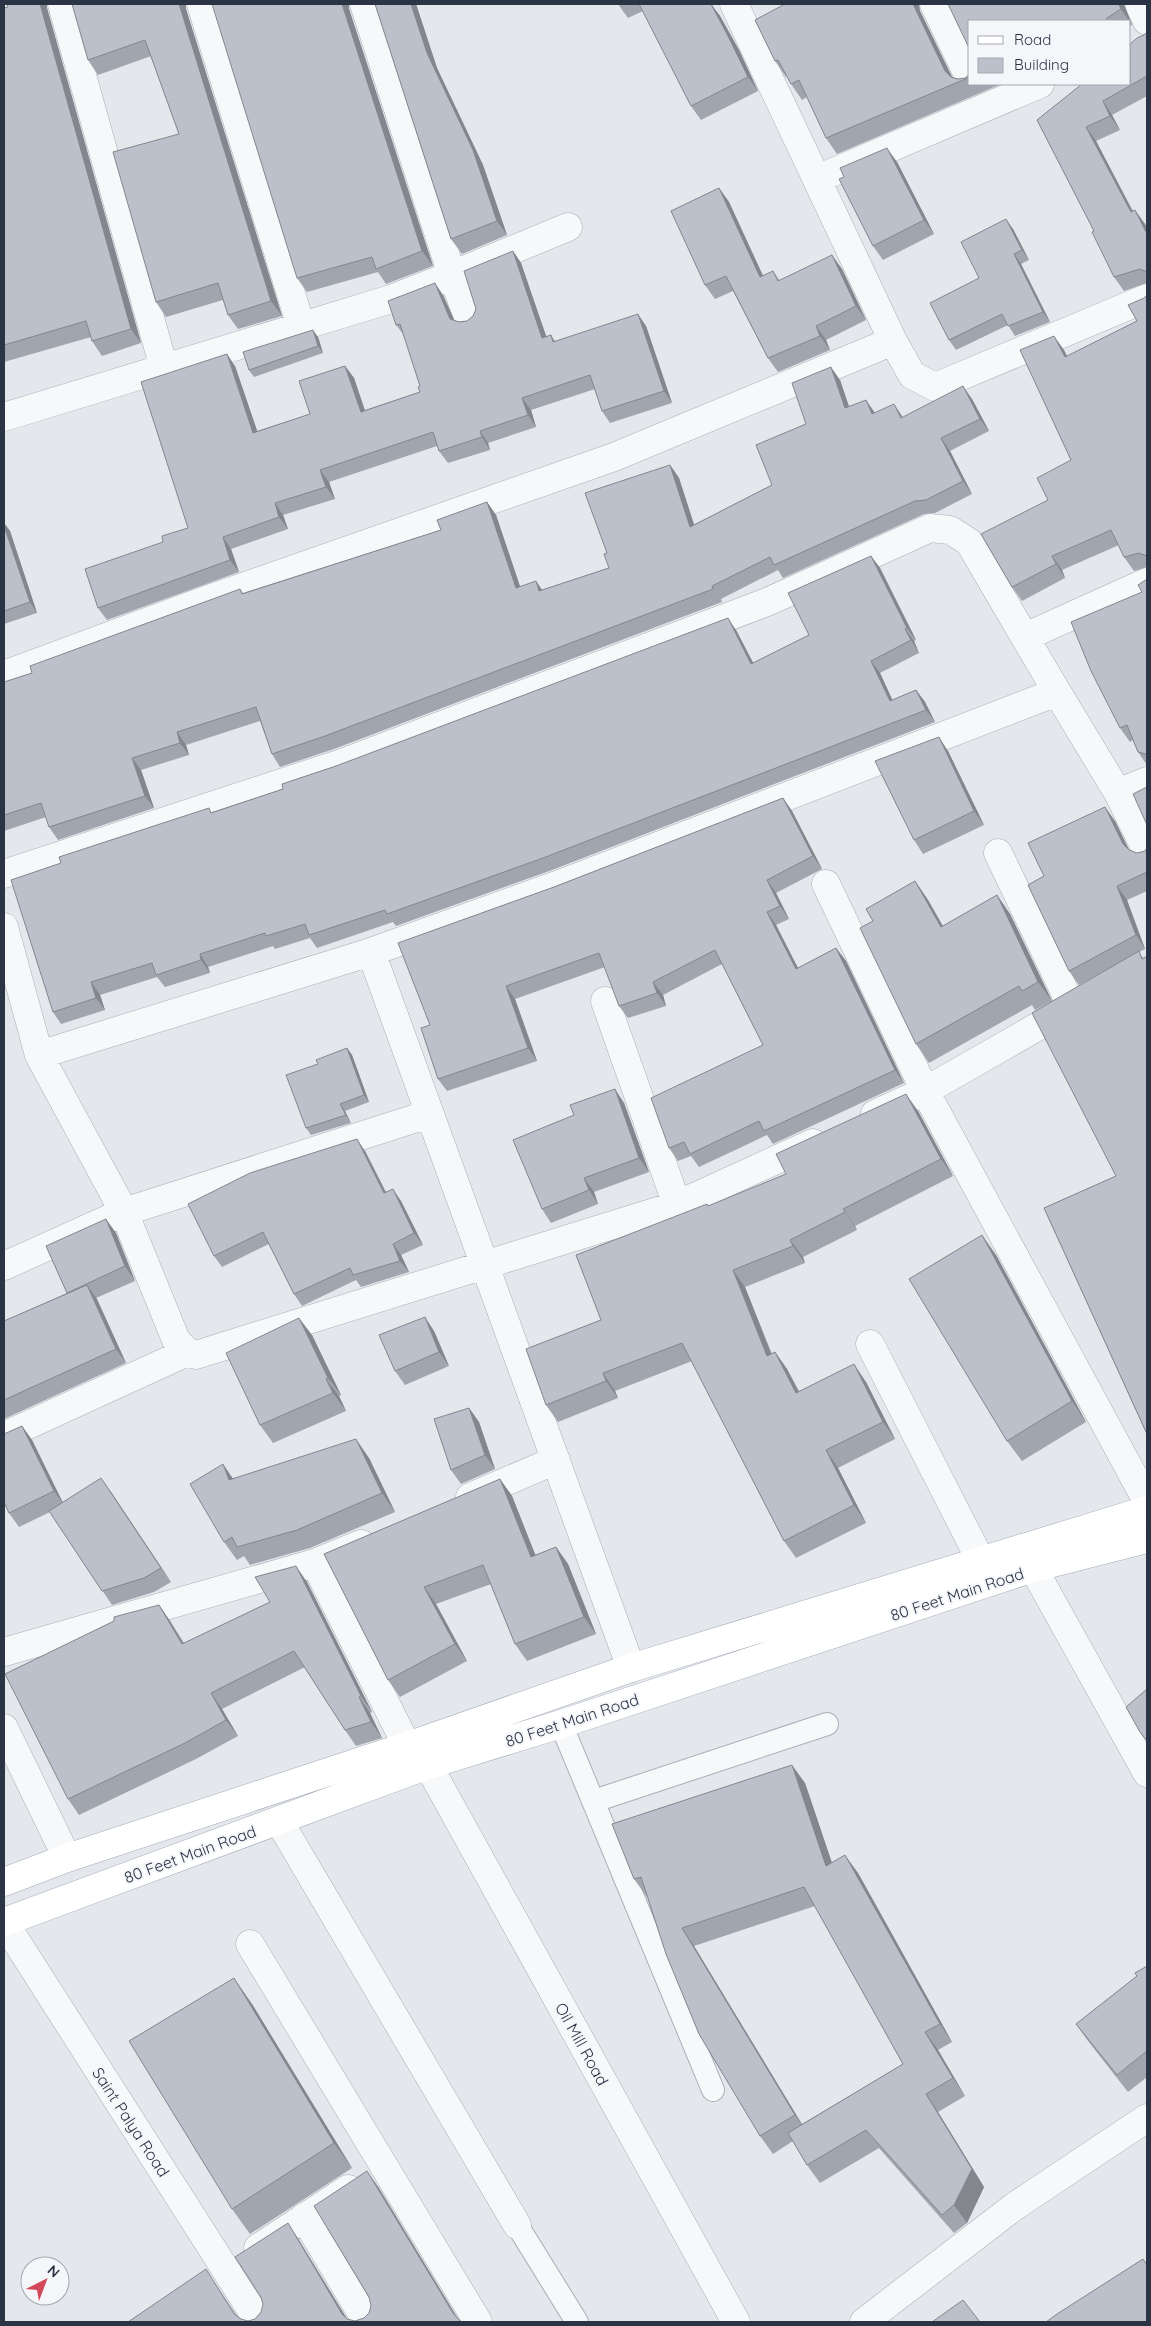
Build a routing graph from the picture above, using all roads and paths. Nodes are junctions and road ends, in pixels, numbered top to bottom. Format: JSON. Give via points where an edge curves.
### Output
{"nodes":[{"id":1,"x":62,"y":4,"type":"edge"},
{"id":2,"x":201,"y":4,"type":"edge"},
{"id":3,"x":364,"y":4,"type":"edge"},
{"id":4,"x":734,"y":4,"type":"edge"},
{"id":5,"x":934,"y":4,"type":"edge"},
{"id":6,"x":1139,"y":4,"type":"edge"},
{"id":7,"x":1147,"y":21,"type":"edge"},
{"id":8,"x":1147,"y":35,"type":"edge"},
{"id":9,"x":1131,"y":43,"type":"edge"},
{"id":10,"x":968,"y":76,"type":"edge"},
{"id":11,"x":972,"y":85,"type":"edge"},
{"id":12,"x":1038,"y":85,"type":"edge"},
{"id":13,"x":984,"y":110,"type":"junction"},
{"id":14,"x":817,"y":179,"type":"junction"},
{"id":15,"x":568,"y":227,"type":"dead end"},
{"id":16,"x":452,"y":275,"type":"junction"},
{"id":17,"x":1147,"y":298,"type":"edge"},
{"id":18,"x":469,"y":319,"type":"edge"},
{"id":19,"x":301,"y":326,"type":"junction"},
{"id":20,"x":893,"y":341,"type":"junction"},
{"id":21,"x":164,"y":368,"type":"junction"},
{"id":22,"x":4,"y":417,"type":"edge"},
{"id":23,"x":1147,"y":582,"type":"edge"},
{"id":24,"x":1025,"y":636,"type":"junction"},
{"id":25,"x":4,"y":675,"type":"edge"},
{"id":26,"x":1057,"y":692,"type":"junction"},
{"id":27,"x":1147,"y":781,"type":"edge"},
{"id":28,"x":1118,"y":794,"type":"junction"},
{"id":29,"x":1147,"y":851,"type":"edge"},
{"id":30,"x":998,"y":852,"type":"dead end"},
{"id":31,"x":4,"y":874,"type":"edge"},
{"id":32,"x":826,"y":884,"type":"dead end"},
{"id":33,"x":4,"y":928,"type":"edge"},
{"id":34,"x":371,"y":952,"type":"junction"},
{"id":35,"x":1097,"y":993,"type":"edge"},
{"id":36,"x":606,"y":1000,"type":"dead end"},
{"id":37,"x":14,"y":1002,"type":"edge"},
{"id":38,"x":1072,"y":1007,"type":"junction"},
{"id":39,"x":39,"y":1055,"type":"junction"},
{"id":40,"x":925,"y":1091,"type":"junction"},
{"id":41,"x":429,"y":1114,"type":"junction"},
{"id":42,"x":677,"y":1205,"type":"junction"},
{"id":43,"x":124,"y":1212,"type":"junction"},
{"id":44,"x":484,"y":1264,"type":"junction"},
{"id":45,"x":4,"y":1266,"type":"edge"},
{"id":46,"x":870,"y":1344,"type":"dead end"},
{"id":47,"x":187,"y":1352,"type":"junction"},
{"id":48,"x":4,"y":1436,"type":"edge"},
{"id":49,"x":556,"y":1460,"type":"junction"},
{"id":50,"x":1147,"y":1501,"type":"edge"},
{"id":51,"x":448,"y":1506,"type":"edge"},
{"id":52,"x":1147,"y":1510,"type":"edge"},
{"id":53,"x":386,"y":1533,"type":"edge"},
{"id":54,"x":1147,"y":1539,"type":"edge"},
{"id":55,"x":1027,"y":1558,"type":"junction"},
{"id":56,"x":981,"y":1561,"type":"junction"},
{"id":57,"x":314,"y":1563,"type":"junction"},
{"id":58,"x":4,"y":1652,"type":"edge"},
{"id":59,"x":631,"y":1668,"type":"junction"},
{"id":60,"x":561,"y":1724,"type":"junction"},
{"id":61,"x":827,"y":1724,"type":"dead end"},
{"id":62,"x":4,"y":1728,"type":"edge"},
{"id":63,"x":407,"y":1746,"type":"junction"},
{"id":64,"x":428,"y":1765,"type":"junction"},
{"id":65,"x":1147,"y":1773,"type":"edge"},
{"id":66,"x":594,"y":1801,"type":"junction"},
{"id":67,"x":278,"y":1821,"type":"junction"},
{"id":68,"x":67,"y":1858,"type":"junction"},
{"id":69,"x":4,"y":1882,"type":"edge"},
{"id":70,"x":4,"y":1922,"type":"edge"},
{"id":71,"x":250,"y":1944,"type":"dead end"},
{"id":72,"x":713,"y":2090,"type":"dead end"},
{"id":73,"x":1147,"y":2118,"type":"edge"},
{"id":74,"x":382,"y":2167,"type":"junction"},
{"id":75,"x":304,"y":2217,"type":"junction"},
{"id":76,"x":517,"y":2225,"type":"joint"},
{"id":77,"x":225,"y":2269,"type":"junction"},
{"id":78,"x":259,"y":2322,"type":"edge"},
{"id":79,"x":367,"y":2322,"type":"edge"},
{"id":80,"x":478,"y":2322,"type":"edge"},
{"id":81,"x":577,"y":2322,"type":"edge"},
{"id":82,"x":736,"y":2322,"type":"edge"},
{"id":83,"x":864,"y":2322,"type":"edge"}],
"edges":[{"from":1,"to":21,"type":"street"},
{"from":2,"to":19,"type":"street"},
{"from":3,"to":16,"type":"street"},
{"from":4,"to":14,"type":"street"},
{"from":5,"to":10,"type":"street"},
{"from":6,"to":7,"type":"street"},
{"from":8,"to":9,"type":"street"},
{"from":11,"to":13,"type":"street"},
{"from":12,"to":13,"type":"street"},
{"from":13,"to":14,"type":"street"},
{"from":14,"to":20,"type":"street"},
{"from":15,"to":16,"type":"street"},
{"from":16,"to":18,"type":"street"},
{"from":16,"to":19,"type":"street"},
{"from":17,"to":20,"type":"street","via":[[935,387],[912,375]]},
{"from":19,"to":21,"type":"street"},
{"from":20,"to":25,"type":"street","via":[[614,457],[200,602]]},
{"from":21,"to":22,"type":"street"},
{"from":23,"to":24,"type":"street"},
{"from":24,"to":26,"type":"street"},
{"from":24,"to":31,"type":"street","via":[[969,542],[950,530],[930,528],[767,602],[339,764]]},
{"from":26,"to":28,"type":"street"},
{"from":26,"to":34,"type":"street","via":[[557,885]]},
{"from":27,"to":28,"type":"street"},
{"from":28,"to":29,"type":"street"},
{"from":30,"to":38,"type":"street"},
{"from":32,"to":40,"type":"street"},
{"from":33,"to":37,"type":"street"},
{"from":34,"to":39,"type":"street"},
{"from":34,"to":41,"type":"street"},
{"from":35,"to":38,"type":"street"},
{"from":36,"to":42,"type":"street"},
{"from":37,"to":39,"type":"street"},
{"from":38,"to":40,"type":"street"},
{"from":39,"to":43,"type":"street"},
{"from":40,"to":42,"type":"street"},
{"from":40,"to":50,"type":"street"},
{"from":41,"to":43,"type":"street"},
{"from":41,"to":44,"type":"street"},
{"from":42,"to":44,"type":"street"},
{"from":43,"to":45,"type":"street"},
{"from":43,"to":47,"type":"street","via":[[176,1340]]},
{"from":44,"to":47,"type":"street","via":[[196,1355]]},
{"from":44,"to":49,"type":"street"},
{"from":46,"to":56,"type":"street"},
{"from":47,"to":48,"type":"street"},
{"from":49,"to":51,"type":"street"},
{"from":49,"to":59,"type":"street"},
{"from":52,"to":55,"type":"main road","name":"80 Feet Main Road"},
{"from":53,"to":57,"type":"street"},
{"from":54,"to":55,"type":"main road","name":"80 Feet Main Road"},
{"from":55,"to":56,"type":"main road","name":"80 Feet Main Road"},
{"from":55,"to":60,"type":"main road","name":"80 Feet Main Road"},
{"from":55,"to":65,"type":"street"},
{"from":56,"to":59,"type":"main road","name":"80 Feet Main Road"},
{"from":57,"to":58,"type":"street"},
{"from":57,"to":63,"type":"street"},
{"from":59,"to":63,"type":"main road","name":"80 Feet Main Road"},
{"from":60,"to":64,"type":"main road","name":"80 Feet Main Road"},
{"from":60,"to":66,"type":"lane"},
{"from":61,"to":66,"type":"lane"},
{"from":62,"to":68,"type":"street"},
{"from":63,"to":68,"type":"main road","name":"80 Feet Main Road"},
{"from":64,"to":67,"type":"main road","name":"80 Feet Main Road"},
{"from":64,"to":82,"type":"street","name":"Oil Mill Road"},
{"from":66,"to":72,"type":"lane"},
{"from":67,"to":70,"type":"main road","name":"80 Feet Main Road"},
{"from":67,"to":76,"type":"street"},
{"from":68,"to":69,"type":"main road","name":"80 Feet Main Road"},
{"from":70,"to":77,"type":"street","name":"Saint Palya Road"},
{"from":71,"to":74,"type":"street"},
{"from":73,"to":83,"type":"street","via":[[1016,2206]]},
{"from":74,"to":75,"type":"street"},
{"from":74,"to":80,"type":"street"},
{"from":75,"to":77,"type":"street"},
{"from":75,"to":79,"type":"street"},
{"from":76,"to":81,"type":"lane"},
{"from":77,"to":78,"type":"street","name":"Saint Palya Road"}]}
